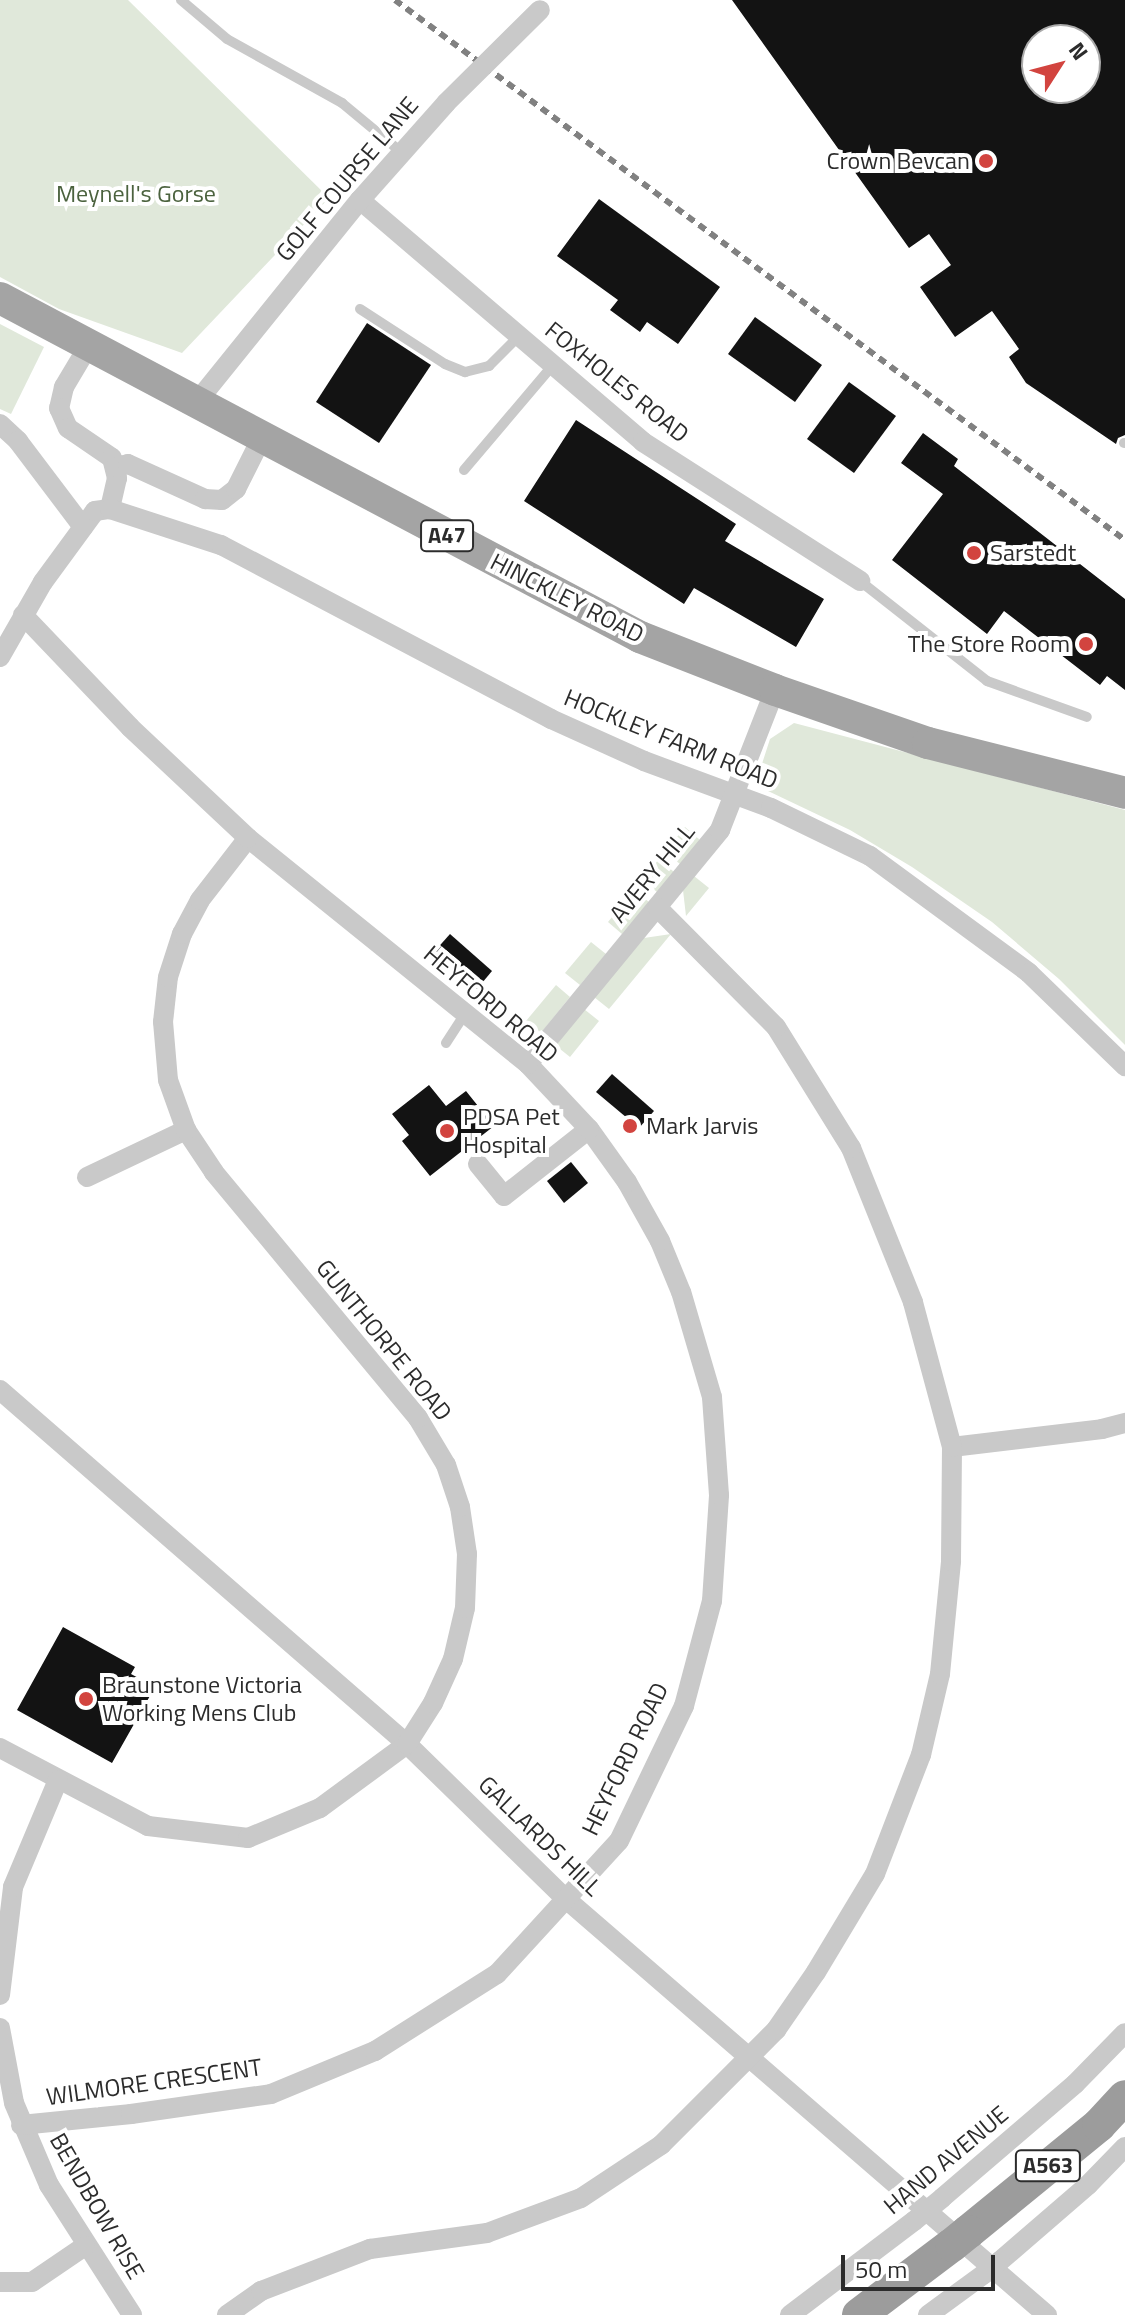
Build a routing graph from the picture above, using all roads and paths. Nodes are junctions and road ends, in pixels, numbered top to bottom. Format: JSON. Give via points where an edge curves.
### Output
{"nodes":[{"id":1,"x":181,"y":0,"type":"edge"},
{"id":2,"x":546,"y":5,"type":"edge"},
{"id":3,"x":401,"y":152,"type":"junction"},
{"id":4,"x":360,"y":200,"type":"junction"},
{"id":5,"x":0,"y":298,"type":"edge"},
{"id":6,"x":360,"y":309,"type":"dead end"},
{"id":7,"x":519,"y":336,"type":"junction"},
{"id":8,"x":89,"y":345,"type":"junction"},
{"id":9,"x":553,"y":365,"type":"junction"},
{"id":10,"x":196,"y":403,"type":"junction"},
{"id":11,"x":0,"y":424,"type":"edge"},
{"id":12,"x":261,"y":439,"type":"junction"},
{"id":13,"x":116,"y":467,"type":"junction"},
{"id":14,"x":464,"y":470,"type":"dead end"},
{"id":15,"x":110,"y":509,"type":"junction"},
{"id":16,"x":83,"y":527,"type":"junction"},
{"id":17,"x":860,"y":581,"type":"joint"},
{"id":18,"x":23,"y":615,"type":"junction"},
{"id":19,"x":0,"y":657,"type":"edge"},
{"id":20,"x":775,"y":690,"type":"junction"},
{"id":21,"x":1087,"y":717,"type":"dead end"},
{"id":22,"x":1125,"y":793,"type":"edge"},
{"id":23,"x":737,"y":795,"type":"junction"},
{"id":24,"x":248,"y":838,"type":"junction"},
{"id":25,"x":658,"y":908,"type":"junction"},
{"id":26,"x":464,"y":1015,"type":"junction"},
{"id":27,"x":446,"y":1043,"type":"dead end"},
{"id":28,"x":528,"y":1064,"type":"junction"},
{"id":29,"x":1125,"y":1066,"type":"edge"},
{"id":30,"x":589,"y":1129,"type":"junction"},
{"id":31,"x":186,"y":1130,"type":"junction"},
{"id":32,"x":478,"y":1164,"type":"dead end"},
{"id":33,"x":87,"y":1177,"type":"dead end"},
{"id":34,"x":0,"y":1390,"type":"edge"},
{"id":35,"x":1125,"y":1423,"type":"edge"},
{"id":36,"x":952,"y":1447,"type":"junction"},
{"id":37,"x":407,"y":1744,"type":"junction"},
{"id":38,"x":0,"y":1748,"type":"edge"},
{"id":39,"x":58,"y":1780,"type":"junction"},
{"id":40,"x":566,"y":1899,"type":"junction"},
{"id":41,"x":0,"y":1995,"type":"edge"},
{"id":42,"x":0,"y":2028,"type":"edge"},
{"id":43,"x":1125,"y":2033,"type":"edge"},
{"id":44,"x":748,"y":2058,"type":"junction"},
{"id":45,"x":1125,"y":2097,"type":"edge"},
{"id":46,"x":21,"y":2125,"type":"junction"},
{"id":47,"x":1125,"y":2147,"type":"edge"},
{"id":48,"x":85,"y":2246,"type":"junction"},
{"id":49,"x":0,"y":2282,"type":"edge"},
{"id":50,"x":132,"y":2315,"type":"edge"},
{"id":51,"x":227,"y":2315,"type":"edge"},
{"id":52,"x":790,"y":2315,"type":"edge"},
{"id":53,"x":859,"y":2315,"type":"edge"},
{"id":54,"x":928,"y":2315,"type":"edge"},
{"id":55,"x":1047,"y":2315,"type":"edge"}],
"edges":[{"from":1,"to":3,"type":"lane","via":[[227,39],[342,103]]},
{"from":2,"to":3,"type":"street","name":"GOLF COURSE LANE","bridge":true},
{"from":3,"to":4,"type":"street","name":"GOLF COURSE LANE"},
{"from":4,"to":7,"type":"street","name":"FOXHOLES ROAD"},
{"from":4,"to":10,"type":"street","name":"GOLF COURSE LANE"},
{"from":5,"to":8,"type":"main road","name":"HINCKLEY ROAD","number":"A47"},
{"from":6,"to":7,"type":"lane","via":[[465,372],[489,366]]},
{"from":7,"to":9,"type":"street","name":"FOXHOLES ROAD"},
{"from":8,"to":10,"type":"main road","name":"HINCKLEY ROAD","number":"A47"},
{"from":8,"to":13,"type":"street","via":[[64,387],[59,408],[68,428],[105,451]]},
{"from":9,"to":14,"type":"lane"},
{"from":9,"to":17,"type":"street","name":"FOXHOLES ROAD","via":[[643,442]]},
{"from":10,"to":12,"type":"main road","name":"HINCKLEY ROAD","number":"A47"},
{"from":11,"to":16,"type":"street"},
{"from":12,"to":13,"type":"street","via":[[236,489],[222,500],[205,499],[128,464]]},
{"from":12,"to":20,"type":"main road","name":"HINCKLEY ROAD","number":"A47","via":[[640,637]]},
{"from":13,"to":15,"type":"street"},
{"from":15,"to":16,"type":"street","via":[[95,511]]},
{"from":15,"to":23,"type":"street","name":"HOCKLEY FARM ROAD","via":[[221,545],[551,719]]},
{"from":16,"to":18,"type":"street"},
{"from":17,"to":21,"type":"lane","via":[[987,681]]},
{"from":18,"to":19,"type":"street"},
{"from":18,"to":24,"type":"street","name":"HEYFORD ROAD","via":[[130,727]]},
{"from":20,"to":22,"type":"main road","name":"HINCKLEY ROAD","number":"A47","via":[[928,743]]},
{"from":20,"to":23,"type":"street","name":"AVERY HILL"},
{"from":23,"to":25,"type":"street","name":"AVERY HILL","via":[[720,830]]},
{"from":23,"to":29,"type":"street","name":"HOCKLEY FARM ROAD","via":[[870,856],[929,896],[1029,973]]},
{"from":24,"to":26,"type":"street","name":"HEYFORD ROAD"},
{"from":24,"to":31,"type":"street","name":"GUNTHORPE ROAD","via":[[200,900],[168,977],[163,1022],[168,1080]]},
{"from":25,"to":28,"type":"street","name":"AVERY HILL"},
{"from":25,"to":36,"type":"street","via":[[776,1027],[851,1148],[913,1302]]},
{"from":26,"to":27,"type":"lane"},
{"from":26,"to":28,"type":"street","name":"HEYFORD ROAD"},
{"from":28,"to":30,"type":"street","name":"HEYFORD ROAD"},
{"from":30,"to":32,"type":"street","via":[[504,1196]]},
{"from":30,"to":40,"type":"street","name":"HEYFORD ROAD","via":[[634,1193],[685,1303],[712,1397],[719,1495],[712,1601],[684,1706],[619,1841]]},
{"from":31,"to":33,"type":"street"},
{"from":31,"to":37,"type":"street","name":"GUNTHORPE ROAD","via":[[214,1172],[418,1418],[446,1465],[467,1554],[465,1608],[453,1659]]},
{"from":34,"to":37,"type":"street","name":"GALLARDS HILL"},
{"from":35,"to":36,"type":"street"},
{"from":36,"to":44,"type":"street","via":[[951,1561],[940,1674],[921,1755],[875,1874],[776,2030]]},
{"from":37,"to":39,"type":"street","via":[[320,1808],[248,1838],[148,1826]]},
{"from":37,"to":40,"type":"street","name":"GALLARDS HILL"},
{"from":38,"to":39,"type":"street"},
{"from":39,"to":41,"type":"street","via":[[13,1887]]},
{"from":40,"to":44,"type":"street","name":"GALLARDS HILL"},
{"from":40,"to":46,"type":"street","name":"WILMORE CRESCENT","via":[[497,1974],[362,2057],[271,2094]]},
{"from":42,"to":46,"type":"street","name":"BENDBOW RISE"},
{"from":43,"to":52,"type":"street","name":"HAND AVENUE","bridge":true,"via":[[1075,2084],[942,2198]]},
{"from":44,"to":51,"type":"street","via":[[661,2145],[581,2198],[487,2233],[370,2249],[261,2291]]},
{"from":44,"to":55,"type":"street","name":"GALLARDS HILL"},
{"from":45,"to":53,"type":"highway","number":"A563","via":[[1099,2125]]},
{"from":46,"to":48,"type":"street","name":"BENDBOW RISE"},
{"from":47,"to":54,"type":"street","via":[[992,2267]]},
{"from":48,"to":49,"type":"street","via":[[32,2282]]},
{"from":48,"to":50,"type":"street","name":"BENDBOW RISE"}]}
